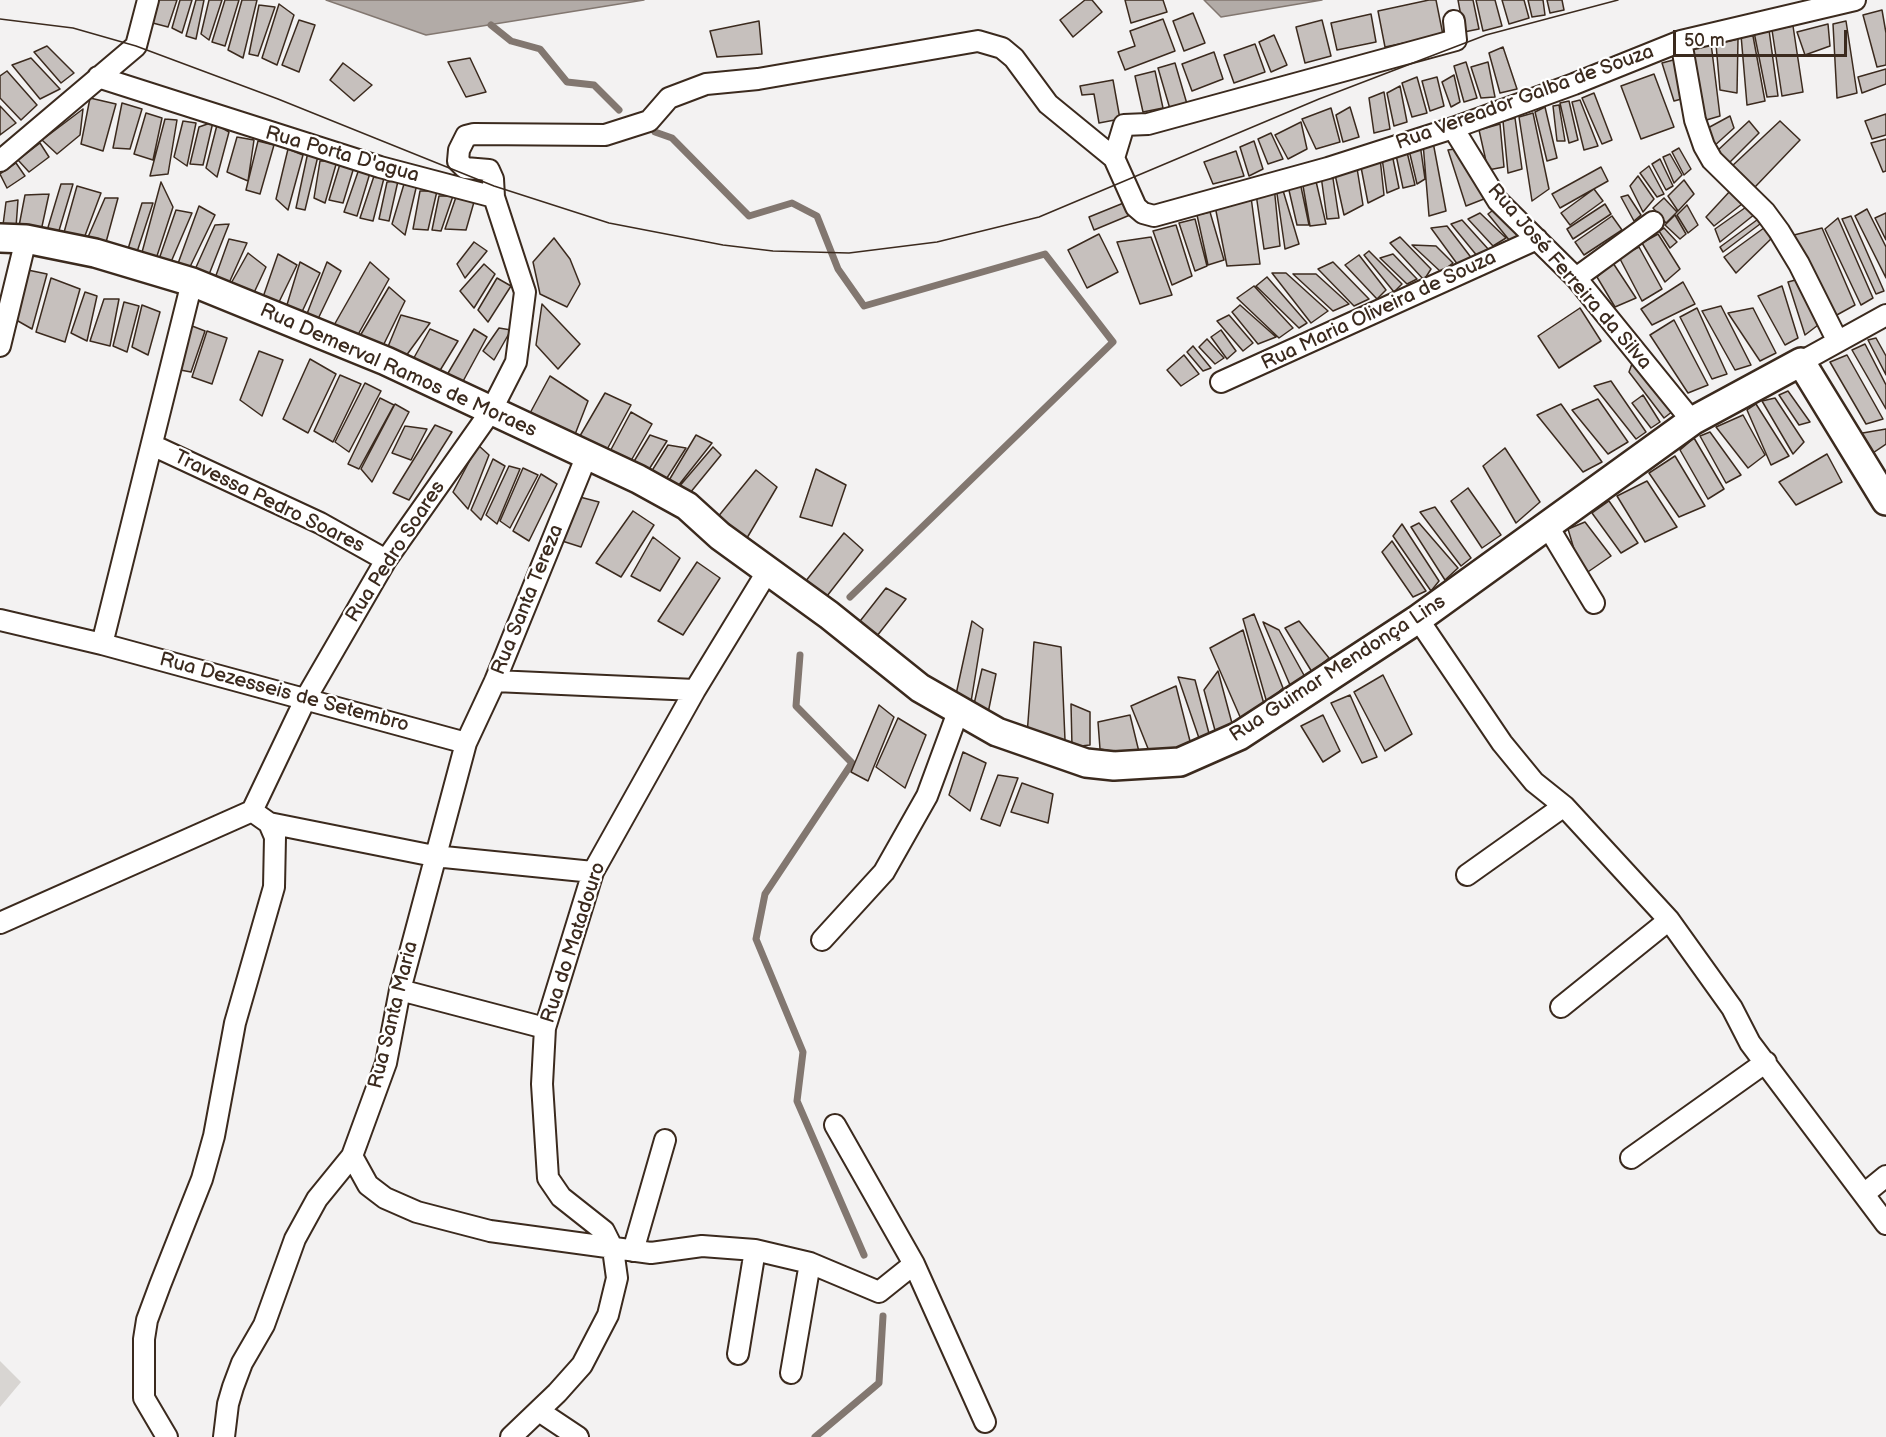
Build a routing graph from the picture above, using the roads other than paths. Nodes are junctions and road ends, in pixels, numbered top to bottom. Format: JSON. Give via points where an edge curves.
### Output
{"nodes":[{"id":1,"x":148,"y":0,"type":"edge"},
{"id":2,"x":1855,"y":0,"type":"edge"},
{"id":3,"x":1454,"y":21,"type":"dead end"},
{"id":4,"x":1681,"y":41,"type":"junction"},
{"id":5,"x":98,"y":77,"type":"junction"},
{"id":6,"x":1453,"y":128,"type":"junction"},
{"id":7,"x":1114,"y":158,"type":"junction"},
{"id":8,"x":0,"y":161,"type":"edge"},
{"id":9,"x":494,"y":197,"type":"junction"},
{"id":10,"x":1653,"y":222,"type":"dead end"},
{"id":11,"x":13,"y":238,"type":"edge"},
{"id":12,"x":1537,"y":238,"type":"junction"},
{"id":13,"x":1576,"y":278,"type":"junction"},
{"id":14,"x":192,"y":282,"type":"junction"},
{"id":15,"x":1886,"y":315,"type":"edge"},
{"id":16,"x":1837,"y":340,"type":"junction"},
{"id":17,"x":0,"y":346,"type":"edge"},
{"id":18,"x":1801,"y":362,"type":"junction"},
{"id":19,"x":1221,"y":382,"type":"dead end"},
{"id":20,"x":491,"y":411,"type":"junction"},
{"id":21,"x":1692,"y":421,"type":"junction"},
{"id":22,"x":152,"y":445,"type":"junction"},
{"id":23,"x":587,"y":455,"type":"junction"},
{"id":24,"x":1886,"y":501,"type":"edge"},
{"id":25,"x":1547,"y":525,"type":"junction"},
{"id":26,"x":386,"y":560,"type":"junction"},
{"id":27,"x":767,"y":572,"type":"junction"},
{"id":28,"x":1594,"y":603,"type":"dead end"},
{"id":29,"x":1418,"y":619,"type":"junction"},
{"id":30,"x":0,"y":620,"type":"edge"},
{"id":31,"x":102,"y":644,"type":"junction"},
{"id":32,"x":495,"y":681,"type":"junction"},
{"id":33,"x":695,"y":690,"type":"junction"},
{"id":34,"x":306,"y":698,"type":"junction"},
{"id":35,"x":958,"y":712,"type":"junction"},
{"id":36,"x":466,"y":743,"type":"junction"},
{"id":37,"x":1564,"y":806,"type":"junction"},
{"id":38,"x":252,"y":811,"type":"junction"},
{"id":39,"x":269,"y":824,"type":"junction"},
{"id":40,"x":434,"y":856,"type":"junction"},
{"id":41,"x":593,"y":872,"type":"junction"},
{"id":42,"x":1467,"y":875,"type":"dead end"},
{"id":43,"x":1669,"y":921,"type":"junction"},
{"id":44,"x":0,"y":923,"type":"edge"},
{"id":45,"x":822,"y":940,"type":"dead end"},
{"id":46,"x":400,"y":990,"type":"junction"},
{"id":47,"x":1561,"y":1007,"type":"dead end"},
{"id":48,"x":545,"y":1028,"type":"junction"},
{"id":49,"x":1766,"y":1062,"type":"junction"},
{"id":50,"x":836,"y":1125,"type":"dead end"},
{"id":51,"x":666,"y":1140,"type":"dead end"},
{"id":52,"x":352,"y":1156,"type":"junction"},
{"id":53,"x":1631,"y":1158,"type":"dead end"},
{"id":54,"x":1886,"y":1176,"type":"edge"},
{"id":55,"x":1864,"y":1194,"type":"junction"},
{"id":56,"x":1886,"y":1224,"type":"edge"},
{"id":57,"x":613,"y":1249,"type":"junction"},
{"id":58,"x":755,"y":1250,"type":"junction"},
{"id":59,"x":633,"y":1251,"type":"junction"},
{"id":60,"x":810,"y":1263,"type":"junction"},
{"id":61,"x":914,"y":1264,"type":"junction"},
{"id":62,"x":738,"y":1354,"type":"dead end"},
{"id":63,"x":790,"y":1373,"type":"dead end"},
{"id":64,"x":539,"y":1411,"type":"junction"},
{"id":65,"x":985,"y":1422,"type":"dead end"},
{"id":66,"x":167,"y":1437,"type":"edge"},
{"id":67,"x":224,"y":1437,"type":"edge"},
{"id":68,"x":511,"y":1437,"type":"edge"},
{"id":69,"x":578,"y":1437,"type":"edge"}],
"edges":[{"from":1,"to":5,"type":"street","via":[[136,46]]},
{"from":2,"to":4,"type":"street","name":"Rua Vereador Galba de Souza"},
{"from":3,"to":7,"type":"street","via":[[1456,40],[1148,124],[1124,125]]},
{"from":4,"to":6,"type":"street","name":"Rua Vereador Galba de Souza"},
{"from":4,"to":16,"type":"street","via":[[1695,120],[1704,146],[1712,160],[1779,231]]},
{"from":5,"to":8,"type":"street"},
{"from":5,"to":9,"type":"street","name":"Rua Porta D'agua","via":[[380,167]]},
{"from":6,"to":7,"type":"street","name":"Rua Vereador Galba de Souza","via":[[1328,168],[1154,216],[1136,207]]},
{"from":6,"to":12,"type":"street","name":"Rua José Ferreira da Silva","via":[[1498,201]]},
{"from":7,"to":9,"type":"street","via":[[1048,104],[1014,58],[1002,48],[978,41],[758,79],[706,84],[669,98],[649,121],[605,135],[466,136],[458,161],[465,168],[489,170]]},
{"from":9,"to":20,"type":"street","name":"Rua Pedro Soares","via":[[525,292],[516,362]]},
{"from":10,"to":13,"type":"street"},
{"from":11,"to":14,"type":"street","name":"Rua Demerval Ramos de Moraes","via":[[95,253]]},
{"from":11,"to":17,"type":"street"},
{"from":12,"to":13,"type":"street","name":"Rua José Ferreira da Silva"},
{"from":12,"to":19,"type":"street","name":"Rua Maria Oliveira de Souza"},
{"from":13,"to":21,"type":"street","name":"Rua José Ferreira da Silva"},
{"from":14,"to":20,"type":"street","name":"Rua Demerval Ramos de Moraes","via":[[386,361]]},
{"from":14,"to":22,"type":"street"},
{"from":15,"to":16,"type":"street","name":"Rua Guimar Mendonça Lins"},
{"from":16,"to":18,"type":"street","name":"Rua Guimar Mendonça Lins"},
{"from":18,"to":21,"type":"street","name":"Rua Guimar Mendonça Lins"},
{"from":18,"to":24,"type":"street"},
{"from":20,"to":23,"type":"street","name":"Rua Demerval Ramos de Moraes"},
{"from":20,"to":26,"type":"street","name":"Rua Pedro Soares"},
{"from":21,"to":25,"type":"street","name":"Rua Guimar Mendonça Lins"},
{"from":22,"to":26,"type":"street","name":"Travessa Pedro Soares","via":[[320,523]]},
{"from":22,"to":31,"type":"street"},
{"from":23,"to":27,"type":"street","name":"Rua Demerval Ramos de Moraes","via":[[687,506]]},
{"from":23,"to":32,"type":"street","name":"Rua Santa Tereza"},
{"from":25,"to":28,"type":"street"},
{"from":25,"to":29,"type":"street","name":"Rua Guimar Mendonça Lins"},
{"from":26,"to":34,"type":"street","name":"Rua Pedro Soares"},
{"from":27,"to":33,"type":"street","name":"Rua do Matadouro"},
{"from":27,"to":35,"type":"street","name":"Rua Guimar Mendonça Lins","via":[[829,615],[920,688]]},
{"from":29,"to":35,"type":"street","name":"Rua Guimar Mendonça Lins","via":[[1239,736],[1180,762],[1114,766],[1086,763],[997,732]]},
{"from":29,"to":37,"type":"street","via":[[1502,743],[1534,782]]},
{"from":30,"to":31,"type":"street","name":"Rua Dezesseis de Setembro"},
{"from":31,"to":34,"type":"street","name":"Rua Dezesseis de Setembro"},
{"from":32,"to":33,"type":"street"},
{"from":32,"to":36,"type":"street","name":"Rua Santa Tereza"},
{"from":33,"to":41,"type":"street","name":"Rua do Matadouro"},
{"from":34,"to":36,"type":"street","name":"Rua Dezesseis de Setembro"},
{"from":34,"to":38,"type":"street","name":"Rua Pedro Soares"},
{"from":35,"to":45,"type":"street","via":[[927,796],[884,872]]},
{"from":36,"to":40,"type":"street","name":"Rua Santa Maria"},
{"from":37,"to":42,"type":"street"},
{"from":37,"to":43,"type":"street"},
{"from":38,"to":39,"type":"street"},
{"from":38,"to":44,"type":"street"},
{"from":39,"to":40,"type":"street"},
{"from":39,"to":66,"type":"street","via":[[275,837],[274,887],[235,1023],[214,1136],[202,1179],[147,1320],[142,1369],[144,1398]]},
{"from":40,"to":41,"type":"street"},
{"from":40,"to":46,"type":"street","name":"Rua Santa Maria"},
{"from":41,"to":48,"type":"street","name":"Rua do Matadouro"},
{"from":43,"to":47,"type":"street"},
{"from":43,"to":49,"type":"street"},
{"from":46,"to":48,"type":"street"},
{"from":46,"to":52,"type":"street","name":"Rua Santa Maria","via":[[386,1063]]},
{"from":48,"to":57,"type":"street","name":"Rua do Matadouro","via":[[542,1084],[548,1178],[561,1197],[604,1231]]},
{"from":49,"to":53,"type":"street"},
{"from":49,"to":55,"type":"street"},
{"from":50,"to":61,"type":"street"},
{"from":51,"to":59,"type":"street"},
{"from":52,"to":57,"type":"street","via":[[368,1185],[385,1198],[417,1212],[490,1231]]},
{"from":52,"to":67,"type":"street","name":"Rua Santa Maria","via":[[317,1199],[295,1239],[264,1325],[233,1387]]},
{"from":54,"to":55,"type":"street"},
{"from":55,"to":56,"type":"street"},
{"from":57,"to":59,"type":"street"},
{"from":57,"to":64,"type":"street","name":"Rua do Matadouro","via":[[617,1278],[608,1315],[582,1365]]},
{"from":58,"to":59,"type":"street","via":[[702,1246],[676,1252]]},
{"from":58,"to":60,"type":"street"},
{"from":58,"to":62,"type":"street"},
{"from":60,"to":61,"type":"street","via":[[879,1292]]},
{"from":60,"to":63,"type":"street"},
{"from":61,"to":65,"type":"street"},
{"from":64,"to":68,"type":"street","name":"Rua do Matadouro"},
{"from":64,"to":69,"type":"street"}]}
